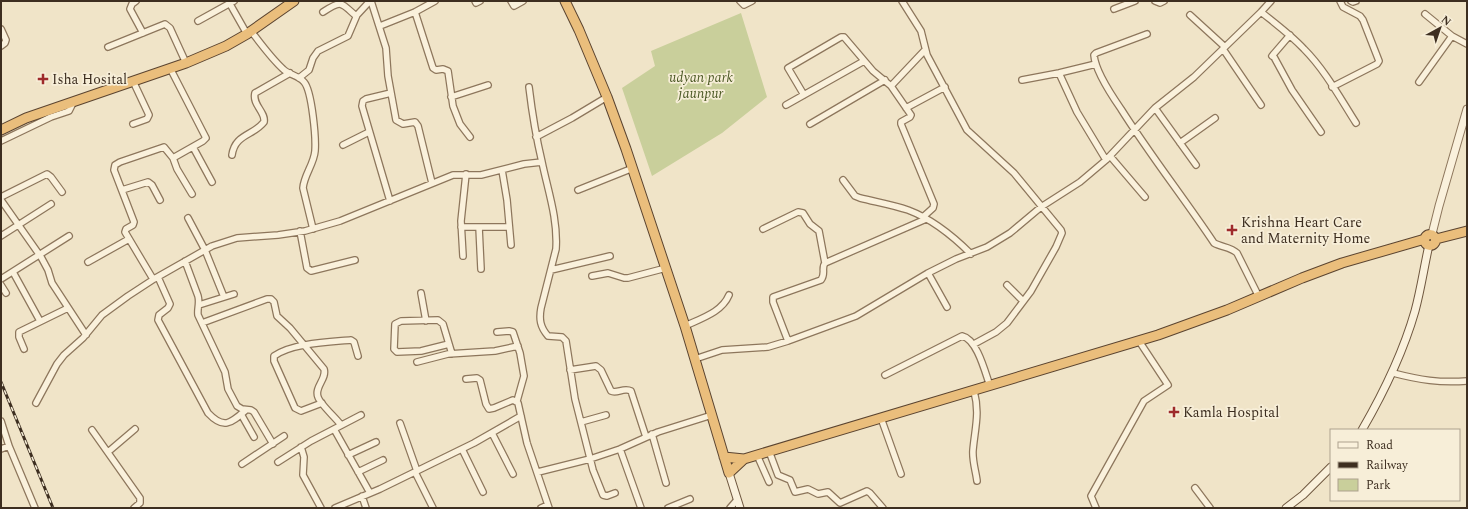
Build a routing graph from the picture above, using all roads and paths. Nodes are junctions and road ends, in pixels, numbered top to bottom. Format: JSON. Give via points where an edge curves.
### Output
{"nodes":[{"id":1,"x":136,"y":1,"type":"edge"},
{"id":2,"x":371,"y":1,"type":"edge"},
{"id":3,"x":435,"y":1,"type":"edge"},
{"id":4,"x":475,"y":1,"type":"edge"},
{"id":5,"x":480,"y":1,"type":"edge"},
{"id":6,"x":512,"y":1,"type":"edge"},
{"id":7,"x":523,"y":1,"type":"edge"},
{"id":8,"x":565,"y":1,"type":"edge"},
{"id":9,"x":740,"y":1,"type":"edge"},
{"id":10,"x":752,"y":1,"type":"edge"},
{"id":11,"x":902,"y":1,"type":"edge"},
{"id":12,"x":1135,"y":1,"type":"edge"},
{"id":13,"x":1155,"y":1,"type":"edge"},
{"id":14,"x":1164,"y":1,"type":"edge"},
{"id":15,"x":1271,"y":1,"type":"edge"},
{"id":16,"x":1340,"y":1,"type":"edge"},
{"id":17,"x":1351,"y":1,"type":"edge"},
{"id":18,"x":1356,"y":1,"type":"edge"},
{"id":19,"x":232,"y":2,"type":"edge"},
{"id":20,"x":292,"y":2,"type":"edge"},
{"id":21,"x":1114,"y":9,"type":"dead end"},
{"id":22,"x":323,"y":12,"type":"dead end"},
{"id":23,"x":414,"y":12,"type":"junction"},
{"id":24,"x":1261,"y":12,"type":"junction"},
{"id":25,"x":1425,"y":14,"type":"dead end"},
{"id":26,"x":1190,"y":15,"type":"dead end"},
{"id":27,"x":356,"y":16,"type":"junction"},
{"id":28,"x":198,"y":21,"type":"dead end"},
{"id":29,"x":380,"y":26,"type":"junction"},
{"id":30,"x":1,"y":29,"type":"edge"},
{"id":31,"x":142,"y":33,"type":"junction"},
{"id":32,"x":249,"y":33,"type":"junction"},
{"id":33,"x":1147,"y":34,"type":"dead end"},
{"id":34,"x":1290,"y":35,"type":"junction"},
{"id":35,"x":1452,"y":36,"type":"junction"},
{"id":36,"x":1467,"y":44,"type":"edge"},
{"id":37,"x":1,"y":46,"type":"edge"},
{"id":38,"x":108,"y":47,"type":"dead end"},
{"id":39,"x":1224,"y":48,"type":"junction"},
{"id":40,"x":925,"y":50,"type":"junction"},
{"id":41,"x":864,"y":61,"type":"junction"},
{"id":42,"x":186,"y":63,"type":"junction"},
{"id":43,"x":1096,"y":64,"type":"junction"},
{"id":44,"x":170,"y":68,"type":"junction"},
{"id":45,"x":290,"y":73,"type":"junction"},
{"id":46,"x":1059,"y":73,"type":"junction"},
{"id":47,"x":299,"y":78,"type":"junction"},
{"id":48,"x":133,"y":80,"type":"junction"},
{"id":49,"x":885,"y":80,"type":"junction"},
{"id":50,"x":1022,"y":80,"type":"dead end"},
{"id":51,"x":1419,"y":82,"type":"dead end"},
{"id":52,"x":488,"y":84,"type":"dead end"},
{"id":53,"x":892,"y":86,"type":"junction"},
{"id":54,"x":1332,"y":86,"type":"junction"},
{"id":55,"x":530,"y":87,"type":"dead end"},
{"id":56,"x":945,"y":87,"type":"junction"},
{"id":57,"x":391,"y":93,"type":"junction"},
{"id":58,"x":804,"y":96,"type":"junction"},
{"id":59,"x":451,"y":97,"type":"junction"},
{"id":60,"x":607,"y":97,"type":"junction"},
{"id":61,"x":74,"y":100,"type":"junction"},
{"id":62,"x":786,"y":105,"type":"dead end"},
{"id":63,"x":1261,"y":105,"type":"dead end"},
{"id":64,"x":906,"y":108,"type":"junction"},
{"id":65,"x":1154,"y":108,"type":"junction"},
{"id":66,"x":1467,"y":109,"type":"edge"},
{"id":67,"x":1215,"y":118,"type":"dead end"},
{"id":68,"x":1356,"y":123,"type":"dead end"},
{"id":69,"x":133,"y":124,"type":"dead end"},
{"id":70,"x":810,"y":124,"type":"dead end"},
{"id":71,"x":1,"y":130,"type":"edge"},
{"id":72,"x":1134,"y":130,"type":"junction"},
{"id":73,"x":368,"y":132,"type":"junction"},
{"id":74,"x":1321,"y":132,"type":"dead end"},
{"id":75,"x":536,"y":136,"type":"junction"},
{"id":76,"x":470,"y":137,"type":"dead end"},
{"id":77,"x":1,"y":141,"type":"edge"},
{"id":78,"x":1180,"y":143,"type":"junction"},
{"id":79,"x":343,"y":144,"type":"dead end"},
{"id":80,"x":192,"y":148,"type":"junction"},
{"id":81,"x":232,"y":155,"type":"dead end"},
{"id":82,"x":1110,"y":156,"type":"junction"},
{"id":83,"x":173,"y":158,"type":"junction"},
{"id":84,"x":1106,"y":160,"type":"junction"},
{"id":85,"x":542,"y":162,"type":"junction"},
{"id":86,"x":1196,"y":165,"type":"dead end"},
{"id":87,"x":633,"y":168,"type":"junction"},
{"id":88,"x":502,"y":170,"type":"junction"},
{"id":89,"x":466,"y":174,"type":"junction"},
{"id":90,"x":843,"y":180,"type":"dead end"},
{"id":91,"x":212,"y":182,"type":"dead end"},
{"id":92,"x":432,"y":183,"type":"junction"},
{"id":93,"x":122,"y":190,"type":"junction"},
{"id":94,"x":578,"y":190,"type":"dead end"},
{"id":95,"x":62,"y":192,"type":"dead end"},
{"id":96,"x":192,"y":194,"type":"dead end"},
{"id":97,"x":1,"y":197,"type":"edge"},
{"id":98,"x":1145,"y":197,"type":"dead end"},
{"id":99,"x":1,"y":200,"type":"edge"},
{"id":100,"x":160,"y":200,"type":"dead end"},
{"id":101,"x":390,"y":201,"type":"junction"},
{"id":102,"x":51,"y":204,"type":"dead end"},
{"id":103,"x":1041,"y":207,"type":"junction"},
{"id":104,"x":188,"y":218,"type":"dead end"},
{"id":105,"x":924,"y":218,"type":"junction"},
{"id":106,"x":18,"y":225,"type":"junction"},
{"id":107,"x":461,"y":227,"type":"junction"},
{"id":108,"x":479,"y":227,"type":"junction"},
{"id":109,"x":509,"y":227,"type":"junction"},
{"id":110,"x":313,"y":229,"type":"junction"},
{"id":111,"x":762,"y":229,"type":"dead end"},
{"id":112,"x":300,"y":231,"type":"junction"},
{"id":113,"x":1467,"y":231,"type":"edge"},
{"id":114,"x":1,"y":236,"type":"edge"},
{"id":115,"x":69,"y":236,"type":"dead end"},
{"id":116,"x":129,"y":239,"type":"junction"},
{"id":117,"x":1430,"y":239,"type":"junction"},
{"id":118,"x":511,"y":245,"type":"dead end"},
{"id":119,"x":205,"y":250,"type":"junction"},
{"id":120,"x":971,"y":254,"type":"junction"},
{"id":121,"x":39,"y":255,"type":"junction"},
{"id":122,"x":462,"y":256,"type":"dead end"},
{"id":123,"x":610,"y":256,"type":"dead end"},
{"id":124,"x":355,"y":260,"type":"dead end"},
{"id":125,"x":185,"y":261,"type":"junction"},
{"id":126,"x":88,"y":262,"type":"dead end"},
{"id":127,"x":825,"y":263,"type":"junction"},
{"id":128,"x":481,"y":268,"type":"dead end"},
{"id":129,"x":666,"y":268,"type":"junction"},
{"id":130,"x":551,"y":270,"type":"junction"},
{"id":131,"x":13,"y":272,"type":"junction"},
{"id":132,"x":928,"y":274,"type":"junction"},
{"id":133,"x":592,"y":276,"type":"dead end"},
{"id":134,"x":155,"y":278,"type":"junction"},
{"id":135,"x":1,"y":279,"type":"edge"},
{"id":136,"x":1,"y":285,"type":"edge"},
{"id":137,"x":1007,"y":285,"type":"dead end"},
{"id":138,"x":421,"y":293,"type":"dead end"},
{"id":139,"x":6,"y":294,"type":"dead end"},
{"id":140,"x":234,"y":294,"type":"dead end"},
{"id":141,"x":729,"y":294,"type":"dead end"},
{"id":142,"x":224,"y":297,"type":"junction"},
{"id":143,"x":1259,"y":297,"type":"junction"},
{"id":144,"x":1023,"y":301,"type":"junction"},
{"id":145,"x":199,"y":305,"type":"junction"},
{"id":146,"x":947,"y":307,"type":"dead end"},
{"id":147,"x":68,"y":308,"type":"junction"},
{"id":148,"x":40,"y":321,"type":"junction"},
{"id":149,"x":426,"y":321,"type":"junction"},
{"id":150,"x":202,"y":323,"type":"junction"},
{"id":151,"x":685,"y":326,"type":"junction"},
{"id":152,"x":497,"y":332,"type":"dead end"},
{"id":153,"x":86,"y":335,"type":"junction"},
{"id":154,"x":788,"y":341,"type":"junction"},
{"id":155,"x":1139,"y":341,"type":"junction"},
{"id":156,"x":449,"y":344,"type":"junction"},
{"id":157,"x":974,"y":344,"type":"junction"},
{"id":158,"x":305,"y":345,"type":"junction"},
{"id":159,"x":518,"y":346,"type":"junction"},
{"id":160,"x":24,"y":349,"type":"dead end"},
{"id":161,"x":452,"y":354,"type":"junction"},
{"id":162,"x":358,"y":356,"type":"dead end"},
{"id":163,"x":695,"y":359,"type":"junction"},
{"id":164,"x":417,"y":362,"type":"dead end"},
{"id":165,"x":570,"y":370,"type":"junction"},
{"id":166,"x":1393,"y":373,"type":"junction"},
{"id":167,"x":885,"y":375,"type":"dead end"},
{"id":168,"x":466,"y":379,"type":"dead end"},
{"id":169,"x":1467,"y":381,"type":"edge"},
{"id":170,"x":990,"y":386,"type":"junction"},
{"id":171,"x":974,"y":391,"type":"junction"},
{"id":172,"x":517,"y":401,"type":"junction"},
{"id":173,"x":36,"y":403,"type":"dead end"},
{"id":174,"x":322,"y":403,"type":"junction"},
{"id":175,"x":246,"y":410,"type":"junction"},
{"id":176,"x":241,"y":414,"type":"junction"},
{"id":177,"x":361,"y":415,"type":"dead end"},
{"id":178,"x":606,"y":415,"type":"dead end"},
{"id":179,"x":712,"y":415,"type":"junction"},
{"id":180,"x":521,"y":416,"type":"junction"},
{"id":181,"x":881,"y":418,"type":"junction"},
{"id":182,"x":1,"y":421,"type":"edge"},
{"id":183,"x":581,"y":422,"type":"junction"},
{"id":184,"x":400,"y":423,"type":"dead end"},
{"id":185,"x":341,"y":425,"type":"junction"},
{"id":186,"x":334,"y":428,"type":"junction"},
{"id":187,"x":135,"y":429,"type":"dead end"},
{"id":188,"x":1363,"y":429,"type":"edge"},
{"id":189,"x":92,"y":430,"type":"dead end"},
{"id":190,"x":492,"y":433,"type":"junction"},
{"id":191,"x":652,"y":434,"type":"junction"},
{"id":192,"x":284,"y":436,"type":"dead end"},
{"id":193,"x":254,"y":437,"type":"dead end"},
{"id":194,"x":646,"y":437,"type":"junction"},
{"id":195,"x":376,"y":442,"type":"dead end"},
{"id":196,"x":273,"y":444,"type":"junction"},
{"id":197,"x":9,"y":446,"type":"junction"},
{"id":198,"x":301,"y":447,"type":"junction"},
{"id":199,"x":1,"y":449,"type":"edge"},
{"id":200,"x":462,"y":449,"type":"junction"},
{"id":201,"x":620,"y":449,"type":"junction"},
{"id":202,"x":769,"y":451,"type":"junction"},
{"id":203,"x":108,"y":452,"type":"junction"},
{"id":204,"x":348,"y":455,"type":"junction"},
{"id":205,"x":757,"y":455,"type":"junction"},
{"id":206,"x":724,"y":456,"type":"junction"},
{"id":207,"x":590,"y":459,"type":"junction"},
{"id":208,"x":744,"y":459,"type":"junction"},
{"id":209,"x":383,"y":460,"type":"dead end"},
{"id":210,"x":278,"y":462,"type":"dead end"},
{"id":211,"x":242,"y":464,"type":"dead end"},
{"id":212,"x":1330,"y":468,"type":"edge"},
{"id":213,"x":358,"y":472,"type":"junction"},
{"id":214,"x":416,"y":472,"type":"junction"},
{"id":215,"x":538,"y":472,"type":"junction"},
{"id":216,"x":729,"y":473,"type":"junction"},
{"id":217,"x":512,"y":474,"type":"dead end"},
{"id":218,"x":902,"y":474,"type":"dead end"},
{"id":219,"x":977,"y":481,"type":"dead end"},
{"id":220,"x":769,"y":482,"type":"dead end"},
{"id":221,"x":666,"y":483,"type":"dead end"},
{"id":222,"x":1195,"y":488,"type":"dead end"},
{"id":223,"x":483,"y":492,"type":"dead end"},
{"id":224,"x":370,"y":493,"type":"junction"},
{"id":225,"x":615,"y":493,"type":"dead end"},
{"id":226,"x":362,"y":496,"type":"junction"},
{"id":227,"x":690,"y":499,"type":"dead end"},
{"id":228,"x":737,"y":500,"type":"junction"},
{"id":229,"x":838,"y":502,"type":"junction"},
{"id":230,"x":548,"y":506,"type":"edge"},
{"id":231,"x":35,"y":508,"type":"edge"},
{"id":232,"x":134,"y":508,"type":"edge"},
{"id":233,"x":321,"y":508,"type":"edge"},
{"id":234,"x":335,"y":508,"type":"edge"},
{"id":235,"x":366,"y":508,"type":"edge"},
{"id":236,"x":433,"y":508,"type":"edge"},
{"id":237,"x":541,"y":508,"type":"edge"},
{"id":238,"x":641,"y":508,"type":"edge"},
{"id":239,"x":668,"y":508,"type":"edge"},
{"id":240,"x":730,"y":508,"type":"edge"},
{"id":241,"x":740,"y":508,"type":"edge"},
{"id":242,"x":842,"y":508,"type":"edge"},
{"id":243,"x":882,"y":508,"type":"edge"},
{"id":244,"x":1096,"y":508,"type":"edge"},
{"id":245,"x":1210,"y":508,"type":"edge"},
{"id":246,"x":1286,"y":508,"type":"edge"}],
"edges":[{"from":1,"to":31,"type":"street","via":[[130,9]]},
{"from":2,"to":27,"type":"street"},
{"from":2,"to":29,"type":"street"},
{"from":3,"to":23,"type":"street"},
{"from":4,"to":5,"type":"street"},
{"from":6,"to":7,"type":"street","via":[[514,6]]},
{"from":8,"to":60,"type":"highway"},
{"from":9,"to":10,"type":"street","via":[[744,5]]},
{"from":11,"to":40,"type":"street","via":[[921,31]]},
{"from":12,"to":21,"type":"street"},
{"from":13,"to":14,"type":"street"},
{"from":15,"to":24,"type":"street"},
{"from":16,"to":54,"type":"street","via":[[1343,7],[1363,20],[1379,61]]},
{"from":17,"to":18,"type":"street"},
{"from":19,"to":28,"type":"street"},
{"from":19,"to":32,"type":"street"},
{"from":20,"to":32,"type":"highway"},
{"from":22,"to":27,"type":"street","via":[[339,3]]},
{"from":23,"to":29,"type":"street"},
{"from":23,"to":59,"type":"street","via":[[433,68],[448,71]]},
{"from":24,"to":34,"type":"street"},
{"from":24,"to":39,"type":"street"},
{"from":25,"to":35,"type":"street"},
{"from":26,"to":39,"type":"street"},
{"from":27,"to":47,"type":"street","via":[[348,36],[318,51],[309,70]]},
{"from":29,"to":57,"type":"street","via":[[386,48]]},
{"from":30,"to":37,"type":"street","via":[[6,40]]},
{"from":31,"to":38,"type":"street"},
{"from":31,"to":42,"type":"street","via":[[168,25]]},
{"from":32,"to":42,"type":"highway"},
{"from":32,"to":45,"type":"street","via":[[282,68]]},
{"from":33,"to":43,"type":"street","via":[[1096,53]]},
{"from":34,"to":54,"type":"street","via":[[1310,56]]},
{"from":34,"to":74,"type":"street","via":[[1272,56]]},
{"from":35,"to":36,"type":"street"},
{"from":35,"to":51,"type":"street"},
{"from":39,"to":63,"type":"street"},
{"from":39,"to":65,"type":"street","via":[[1194,77]]},
{"from":40,"to":53,"type":"street"},
{"from":40,"to":56,"type":"street"},
{"from":41,"to":49,"type":"street"},
{"from":41,"to":58,"type":"street"},
{"from":41,"to":58,"type":"street","via":[[847,39],[841,37],[788,68]]},
{"from":42,"to":44,"type":"highway"},
{"from":43,"to":46,"type":"street"},
{"from":43,"to":72,"type":"street","via":[[1107,88]]},
{"from":44,"to":48,"type":"highway"},
{"from":44,"to":80,"type":"street","via":[[206,138]]},
{"from":45,"to":47,"type":"street"},
{"from":45,"to":81,"type":"street","via":[[255,93],[254,99],[265,118],[264,122],[240,140]]},
{"from":46,"to":50,"type":"street"},
{"from":46,"to":84,"type":"street","via":[[1077,112]]},
{"from":47,"to":110,"type":"street","via":[[308,90],[316,142],[312,164],[303,184]]},
{"from":48,"to":61,"type":"highway"},
{"from":48,"to":69,"type":"street","via":[[149,115],[147,119]]},
{"from":49,"to":53,"type":"street"},
{"from":49,"to":70,"type":"street"},
{"from":52,"to":59,"type":"street"},
{"from":53,"to":64,"type":"street"},
{"from":54,"to":68,"type":"street"},
{"from":55,"to":75,"type":"street"},
{"from":56,"to":64,"type":"street"},
{"from":56,"to":103,"type":"street","via":[[967,130],[1014,173]]},
{"from":57,"to":73,"type":"street","via":[[363,101]]},
{"from":57,"to":92,"type":"street","via":[[396,120],[403,124],[415,122],[418,126]]},
{"from":58,"to":62,"type":"street"},
{"from":59,"to":76,"type":"street","via":[[456,116]]},
{"from":60,"to":75,"type":"street"},
{"from":60,"to":87,"type":"highway"},
{"from":61,"to":71,"type":"highway"},
{"from":61,"to":77,"type":"street","via":[[69,111]]},
{"from":64,"to":105,"type":"street","via":[[911,116],[901,124],[934,204]]},
{"from":65,"to":72,"type":"street"},
{"from":65,"to":78,"type":"street"},
{"from":66,"to":117,"type":"main road"},
{"from":67,"to":78,"type":"street"},
{"from":72,"to":82,"type":"street"},
{"from":72,"to":143,"type":"street","via":[[1214,243],[1237,253]]},
{"from":73,"to":79,"type":"street"},
{"from":73,"to":101,"type":"street"},
{"from":75,"to":85,"type":"street"},
{"from":78,"to":86,"type":"street"},
{"from":80,"to":83,"type":"street"},
{"from":80,"to":91,"type":"street"},
{"from":82,"to":84,"type":"street"},
{"from":82,"to":98,"type":"street"},
{"from":83,"to":93,"type":"street","via":[[162,147],[117,163],[114,170]]},
{"from":83,"to":96,"type":"street"},
{"from":84,"to":103,"type":"street","via":[[1080,182]]},
{"from":85,"to":88,"type":"street"},
{"from":85,"to":130,"type":"street","via":[[556,226],[556,249]]},
{"from":87,"to":94,"type":"street"},
{"from":87,"to":129,"type":"highway"},
{"from":88,"to":89,"type":"street","via":[[481,175]]},
{"from":88,"to":109,"type":"street","via":[[508,200]]},
{"from":89,"to":92,"type":"street","via":[[454,175]]},
{"from":89,"to":107,"type":"street"},
{"from":90,"to":105,"type":"street","via":[[855,196],[908,210]]},
{"from":92,"to":101,"type":"street"},
{"from":93,"to":100,"type":"street","via":[[148,182]]},
{"from":93,"to":116,"type":"street","via":[[134,222],[125,231]]},
{"from":95,"to":97,"type":"street","via":[[47,174]]},
{"from":99,"to":106,"type":"street"},
{"from":101,"to":110,"type":"street","via":[[340,222]]},
{"from":102,"to":106,"type":"street"},
{"from":103,"to":120,"type":"street","via":[[1010,233]]},
{"from":103,"to":144,"type":"street","via":[[1062,233]]},
{"from":104,"to":119,"type":"street"},
{"from":105,"to":120,"type":"street","via":[[948,232]]},
{"from":105,"to":127,"type":"street"},
{"from":106,"to":114,"type":"street"},
{"from":106,"to":121,"type":"street"},
{"from":107,"to":108,"type":"street"},
{"from":107,"to":122,"type":"street"},
{"from":108,"to":109,"type":"street"},
{"from":108,"to":128,"type":"street"},
{"from":109,"to":118,"type":"street"},
{"from":110,"to":112,"type":"street"},
{"from":111,"to":127,"type":"street","via":[[798,212],[803,213],[810,224],[819,231]]},
{"from":112,"to":119,"type":"street","via":[[237,238]]},
{"from":112,"to":124,"type":"street","via":[[310,272]]},
{"from":113,"to":117,"type":"highway"},
{"from":115,"to":121,"type":"street"},
{"from":116,"to":126,"type":"street"},
{"from":116,"to":134,"type":"street"},
{"from":117,"to":143,"type":"highway","via":[[1342,263]]},
{"from":117,"to":166,"type":"main road","via":[[1415,310]]},
{"from":119,"to":125,"type":"street"},
{"from":119,"to":142,"type":"street"},
{"from":120,"to":132,"type":"street"},
{"from":121,"to":131,"type":"street"},
{"from":121,"to":147,"type":"street","via":[[52,283]]},
{"from":123,"to":130,"type":"street"},
{"from":125,"to":134,"type":"street"},
{"from":125,"to":145,"type":"street","via":[[195,284]]},
{"from":127,"to":154,"type":"street","via":[[821,280],[772,299]]},
{"from":129,"to":133,"type":"street","via":[[628,278],[608,273]]},
{"from":129,"to":151,"type":"highway"},
{"from":130,"to":165,"type":"street","via":[[541,308],[540,323],[546,334],[566,339]]},
{"from":131,"to":135,"type":"street"},
{"from":131,"to":148,"type":"street"},
{"from":132,"to":146,"type":"street"},
{"from":132,"to":154,"type":"street","via":[[856,316]]},
{"from":134,"to":153,"type":"street","via":[[109,309]]},
{"from":134,"to":176,"type":"street","via":[[170,304],[159,315],[158,320],[208,413],[221,424],[228,423]]},
{"from":136,"to":139,"type":"street"},
{"from":137,"to":144,"type":"street"},
{"from":138,"to":149,"type":"street"},
{"from":140,"to":142,"type":"street"},
{"from":141,"to":151,"type":"street","via":[[724,304],[715,312]]},
{"from":142,"to":145,"type":"street"},
{"from":143,"to":155,"type":"highway"},
{"from":144,"to":157,"type":"street","via":[[1002,328]]},
{"from":145,"to":150,"type":"street","via":[[197,311]]},
{"from":147,"to":148,"type":"street"},
{"from":147,"to":153,"type":"street"},
{"from":148,"to":160,"type":"street","via":[[19,332]]},
{"from":149,"to":156,"type":"street","via":[[442,322]]},
{"from":149,"to":156,"type":"street","via":[[396,323],[393,347],[395,351],[421,351]]},
{"from":150,"to":158,"type":"street","via":[[269,299],[274,302],[277,316]]},
{"from":150,"to":175,"type":"street","via":[[225,372],[229,391],[237,406]]},
{"from":151,"to":163,"type":"highway"},
{"from":152,"to":159,"type":"street","via":[[511,331]]},
{"from":153,"to":173,"type":"street","via":[[57,364]]},
{"from":154,"to":163,"type":"street","via":[[768,347],[722,350]]},
{"from":155,"to":170,"type":"highway"},
{"from":155,"to":244,"type":"street","via":[[1168,385],[1144,401],[1091,496]]},
{"from":156,"to":161,"type":"street"},
{"from":157,"to":167,"type":"street","via":[[967,337],[958,337]]},
{"from":157,"to":170,"type":"street"},
{"from":158,"to":162,"type":"street","via":[[351,340]]},
{"from":158,"to":174,"type":"street","via":[[325,373],[317,392]]},
{"from":158,"to":174,"type":"street","via":[[278,353],[274,356],[274,361],[296,410],[305,410]]},
{"from":159,"to":161,"type":"street","via":[[495,351]]},
{"from":159,"to":172,"type":"street","via":[[524,376]]},
{"from":161,"to":164,"type":"street"},
{"from":163,"to":179,"type":"highway"},
{"from":165,"to":183,"type":"street"},
{"from":165,"to":194,"type":"street","via":[[596,366],[601,370],[610,391],[631,391]]},
{"from":166,"to":169,"type":"street","via":[[1416,379]]},
{"from":166,"to":188,"type":"main road"},
{"from":168,"to":172,"type":"street","via":[[480,380],[489,409],[513,400]]},
{"from":170,"to":171,"type":"highway"},
{"from":171,"to":181,"type":"highway"},
{"from":171,"to":219,"type":"street","via":[[977,424],[973,452]]},
{"from":172,"to":180,"type":"street"},
{"from":174,"to":185,"type":"street"},
{"from":175,"to":176,"type":"street"},
{"from":175,"to":196,"type":"street","via":[[254,412]]},
{"from":176,"to":193,"type":"street"},
{"from":177,"to":185,"type":"street"},
{"from":178,"to":183,"type":"street"},
{"from":179,"to":191,"type":"street"},
{"from":179,"to":206,"type":"highway"},
{"from":180,"to":190,"type":"street"},
{"from":180,"to":215,"type":"street","via":[[527,443]]},
{"from":181,"to":202,"type":"highway"},
{"from":181,"to":218,"type":"street"},
{"from":182,"to":197,"type":"street"},
{"from":183,"to":207,"type":"street"},
{"from":184,"to":214,"type":"street"},
{"from":185,"to":186,"type":"street"},
{"from":186,"to":198,"type":"street"},
{"from":186,"to":204,"type":"street"},
{"from":187,"to":203,"type":"street"},
{"from":189,"to":203,"type":"street"},
{"from":190,"to":200,"type":"street"},
{"from":190,"to":217,"type":"street"},
{"from":191,"to":194,"type":"street"},
{"from":191,"to":221,"type":"street"},
{"from":192,"to":196,"type":"street"},
{"from":194,"to":201,"type":"street"},
{"from":195,"to":204,"type":"street"},
{"from":196,"to":211,"type":"street"},
{"from":197,"to":199,"type":"street"},
{"from":197,"to":231,"type":"street"},
{"from":198,"to":210,"type":"street"},
{"from":198,"to":233,"type":"street","via":[[304,457],[303,475]]},
{"from":200,"to":214,"type":"street"},
{"from":200,"to":223,"type":"street"},
{"from":201,"to":207,"type":"street"},
{"from":201,"to":238,"type":"street"},
{"from":202,"to":205,"type":"highway"},
{"from":202,"to":229,"type":"street","via":[[778,475],[790,480],[795,492],[808,489],[818,494],[828,492]]},
{"from":203,"to":232,"type":"street","via":[[140,498],[140,502]]},
{"from":204,"to":213,"type":"street"},
{"from":205,"to":208,"type":"highway"},
{"from":205,"to":220,"type":"street"},
{"from":206,"to":208,"type":"highway"},
{"from":206,"to":216,"type":"highway"},
{"from":207,"to":215,"type":"street"},
{"from":207,"to":225,"type":"street","via":[[601,493],[604,496]]},
{"from":208,"to":216,"type":"highway"},
{"from":209,"to":213,"type":"street"},
{"from":212,"to":246,"type":"main road"},
{"from":213,"to":224,"type":"street"},
{"from":214,"to":224,"type":"street"},
{"from":214,"to":236,"type":"street"},
{"from":215,"to":230,"type":"street"},
{"from":216,"to":228,"type":"main road"},
{"from":222,"to":245,"type":"street"},
{"from":224,"to":226,"type":"street"},
{"from":226,"to":234,"type":"street"},
{"from":226,"to":235,"type":"street"},
{"from":227,"to":239,"type":"street"},
{"from":228,"to":240,"type":"street"},
{"from":228,"to":241,"type":"main road"},
{"from":229,"to":242,"type":"street"},
{"from":229,"to":243,"type":"street","via":[[842,503],[867,491]]},
{"from":230,"to":237,"type":"street"}]}
